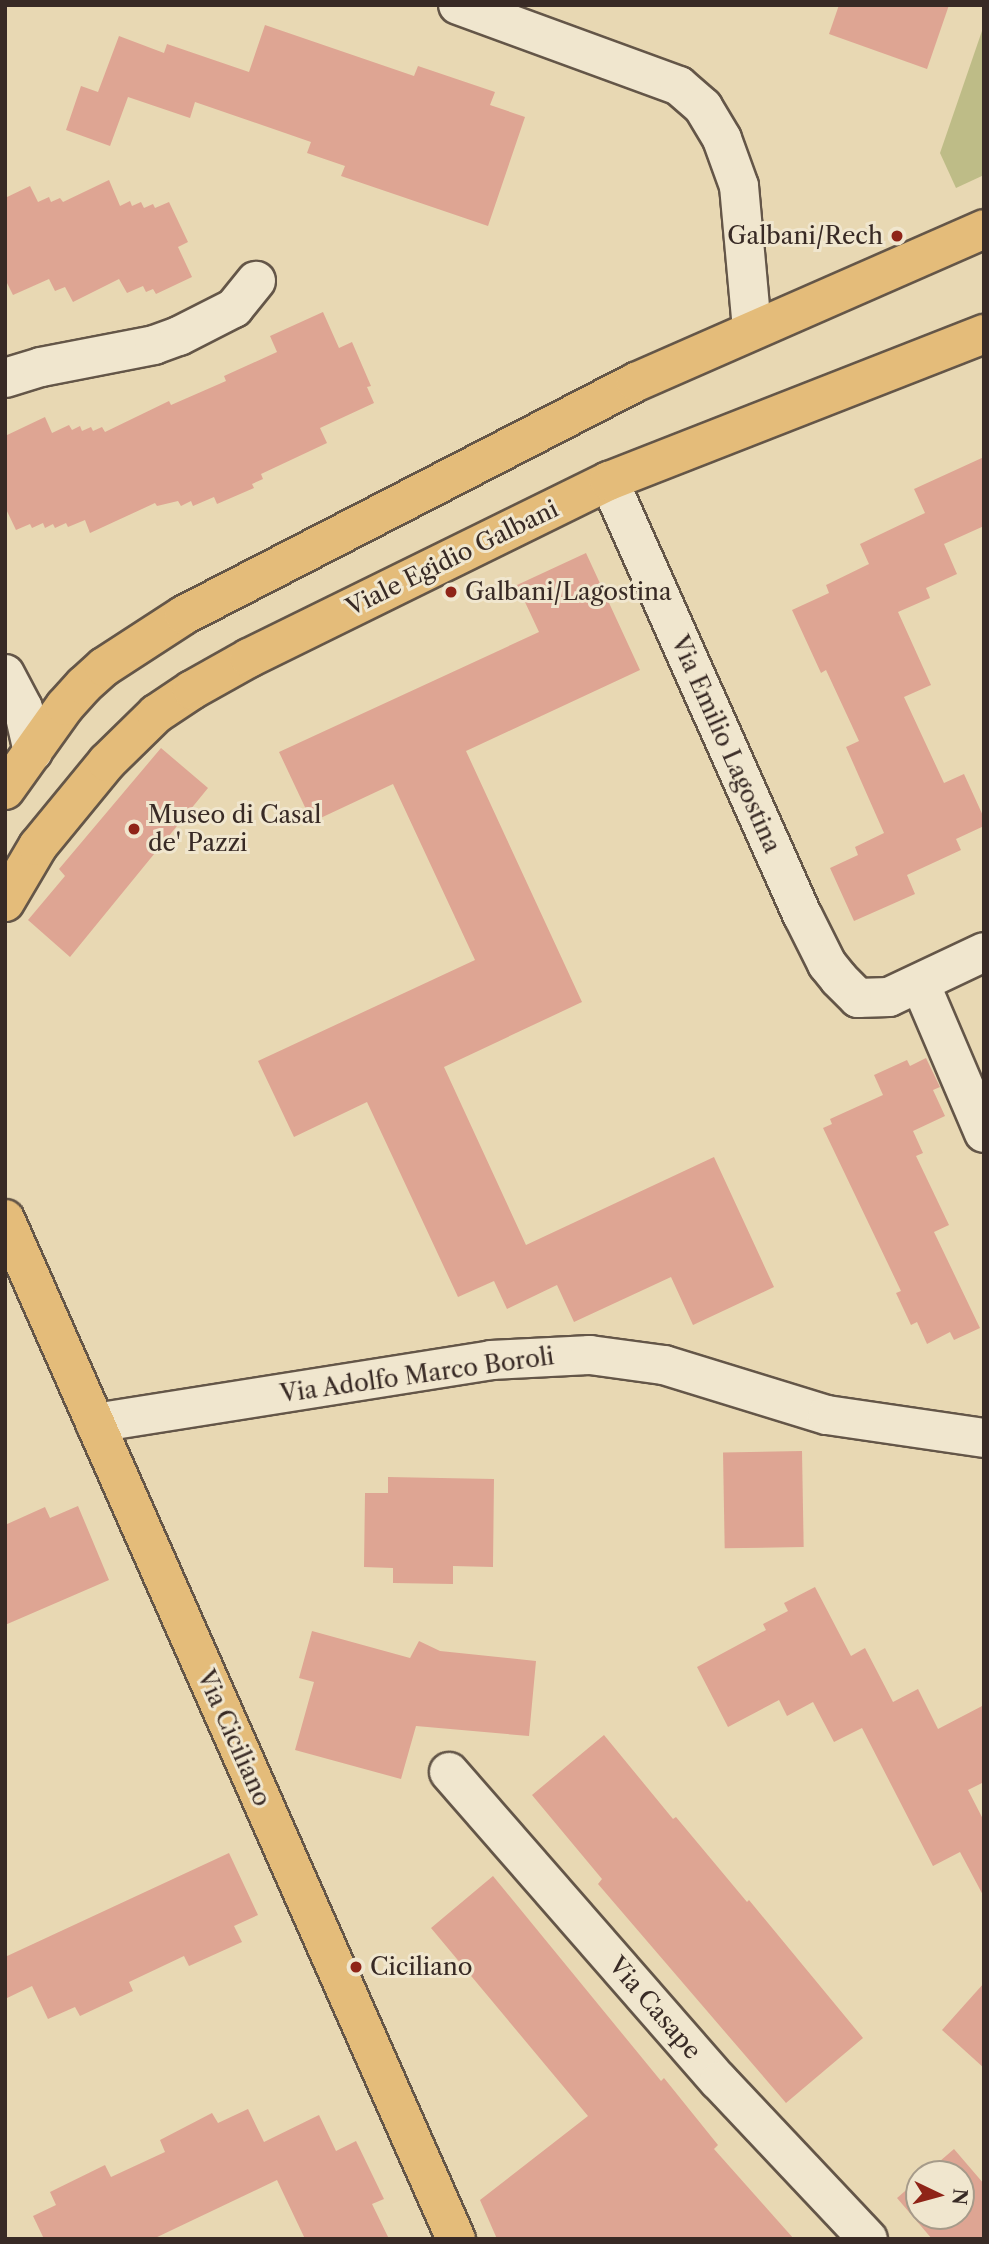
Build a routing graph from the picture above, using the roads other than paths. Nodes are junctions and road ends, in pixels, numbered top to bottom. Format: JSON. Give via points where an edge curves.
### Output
{"nodes":[{"id":1,"x":458,"y":5,"type":"edge"},
{"id":2,"x":984,"y":229,"type":"edge"},
{"id":3,"x":256,"y":281,"type":"dead end"},
{"id":4,"x":752,"y":329,"type":"junction"},
{"id":5,"x":984,"y":334,"type":"edge"},
{"id":6,"x":5,"y":378,"type":"edge"},
{"id":7,"x":609,"y":481,"type":"junction"},
{"id":8,"x":5,"y":674,"type":"edge"},
{"id":9,"x":33,"y":752,"type":"junction"},
{"id":10,"x":5,"y":790,"type":"edge"},
{"id":11,"x":5,"y":902,"type":"edge"},
{"id":12,"x":984,"y":952,"type":"edge"},
{"id":13,"x":920,"y":983,"type":"junction"},
{"id":14,"x":984,"y":1133,"type":"edge"},
{"id":15,"x":9,"y":1228,"type":"edge"},
{"id":16,"x":95,"y":1423,"type":"junction"},
{"id":17,"x":984,"y":1438,"type":"edge"},
{"id":18,"x":449,"y":1772,"type":"dead end"},
{"id":19,"x":456,"y":2239,"type":"edge"},
{"id":20,"x":868,"y":2239,"type":"edge"}],
"edges":[{"from":1,"to":4,"type":"street","via":[[680,86],[703,107],[722,139],[739,186]]},
{"from":2,"to":4,"type":"main road"},
{"from":3,"to":6,"type":"street","via":[[234,308],[179,336]]},
{"from":4,"to":9,"type":"main road","via":[[547,426],[184,615],[84,685]]},
{"from":5,"to":7,"type":"main road","name":"Viale Egidio Galbani"},
{"from":7,"to":11,"type":"main road","name":"Viale Egidio Galbani","via":[[249,658],[173,702],[120,747],[81,793],[38,846]]},
{"from":7,"to":13,"type":"street","name":"Via Emilio Lagostina","via":[[828,964],[858,998],[889,998]]},
{"from":8,"to":9,"type":"street","via":[[23,708]]},
{"from":9,"to":10,"type":"main road"},
{"from":12,"to":13,"type":"street"},
{"from":13,"to":14,"type":"street"},
{"from":15,"to":16,"type":"main road","name":"Via Ciciliano"},
{"from":16,"to":17,"type":"street","name":"Via Adolfo Marco Boroli","via":[[491,1360],[570,1354],[664,1365],[777,1402],[855,1421]]},
{"from":16,"to":19,"type":"main road","name":"Via Ciciliano"},
{"from":18,"to":20,"type":"street","name":"Via Casape","via":[[719,2081]]}]}
